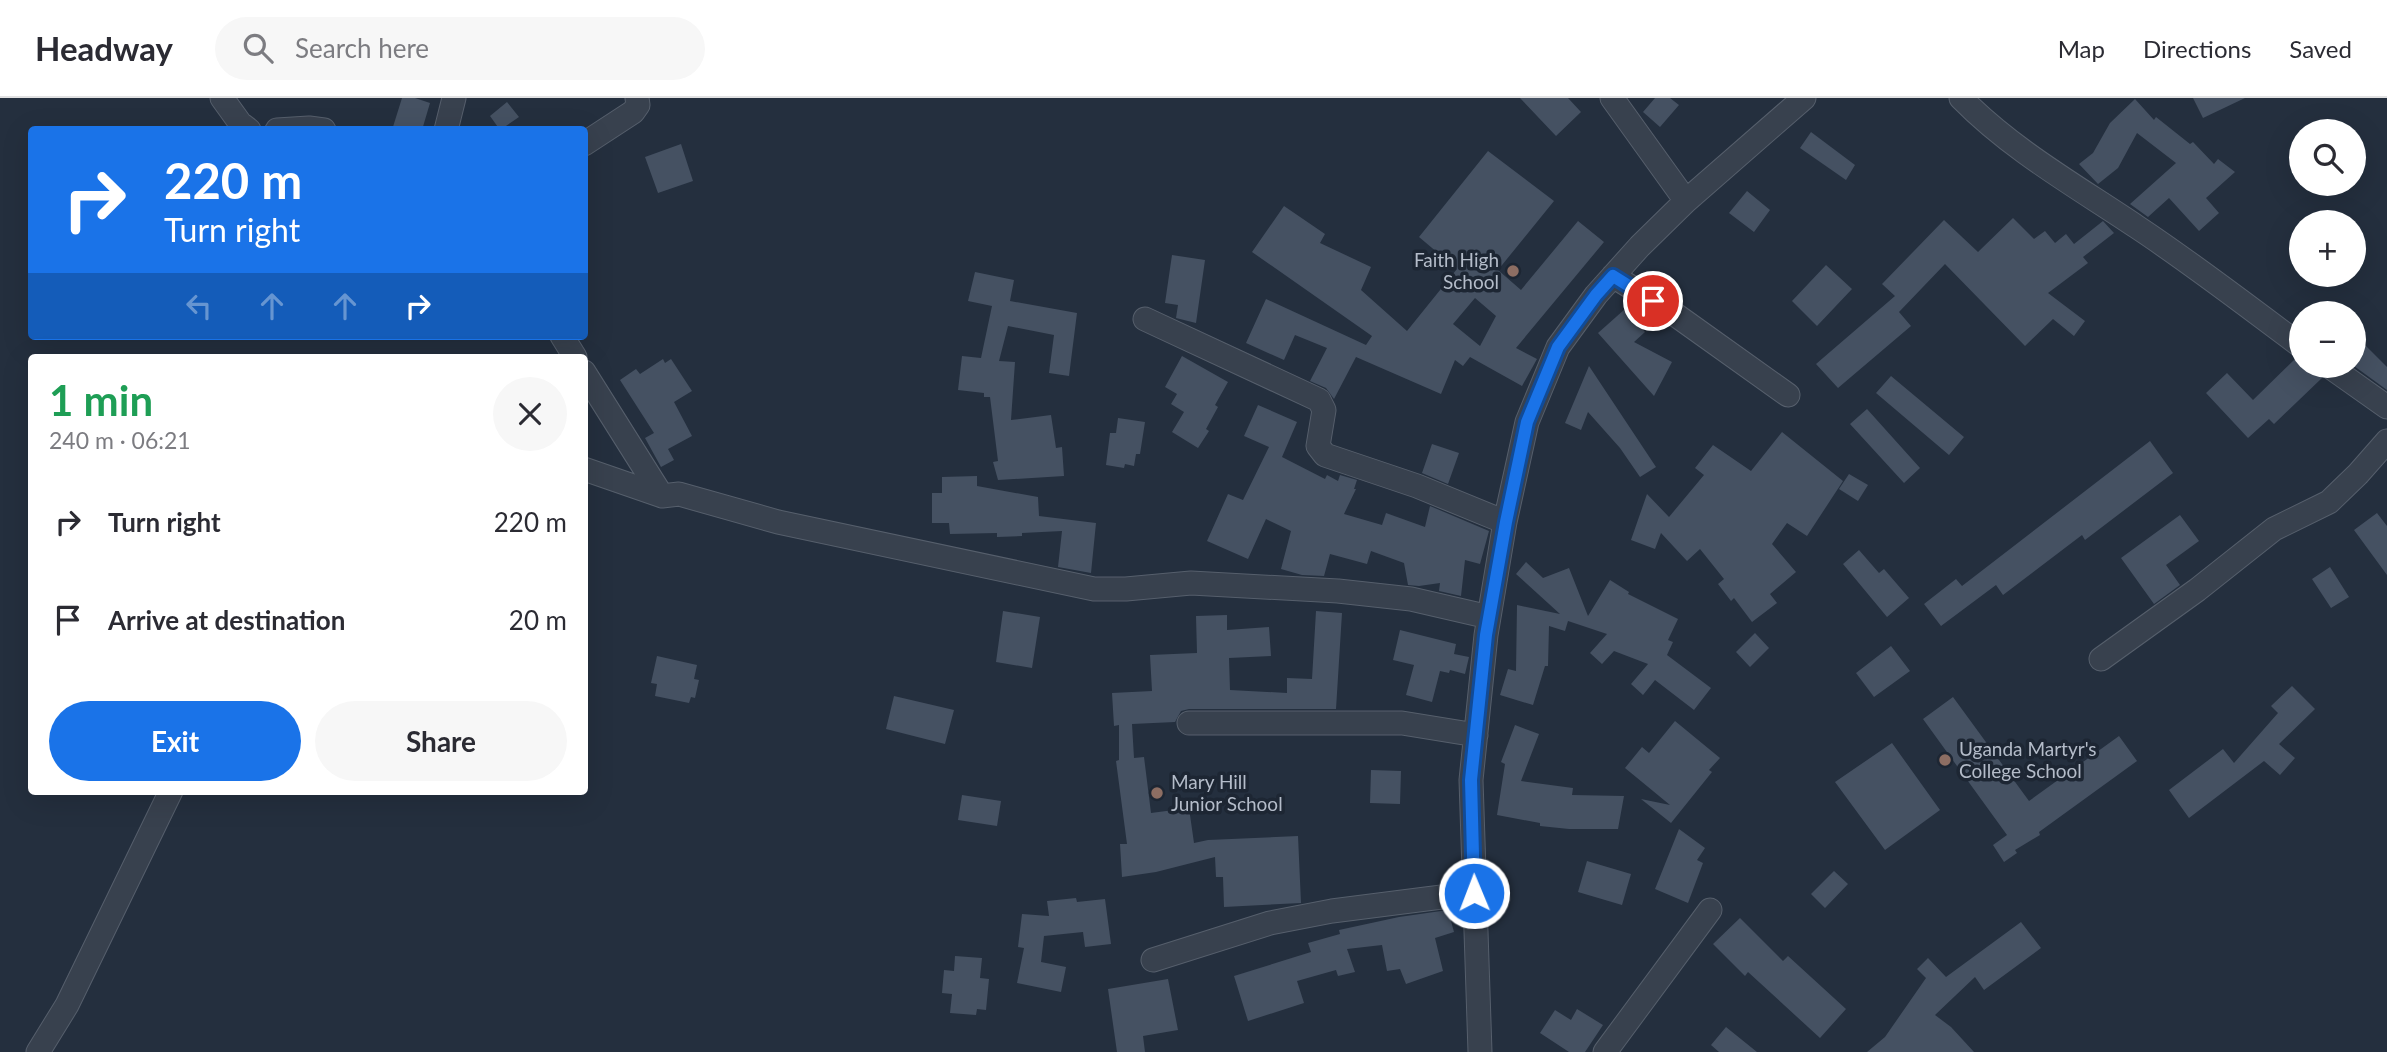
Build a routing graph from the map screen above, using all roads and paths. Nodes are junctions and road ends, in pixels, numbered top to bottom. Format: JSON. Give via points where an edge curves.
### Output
{"nodes":[{"id":1,"x":222,"y":98,"type":"edge"},
{"id":2,"x":454,"y":98,"type":"edge"},
{"id":3,"x":637,"y":98,"type":"edge"},
{"id":4,"x":1612,"y":98,"type":"edge"},
{"id":5,"x":1804,"y":98,"type":"edge"},
{"id":6,"x":1961,"y":98,"type":"edge"},
{"id":7,"x":243,"y":126,"type":"edge"},
{"id":8,"x":447,"y":126,"type":"edge"},
{"id":9,"x":588,"y":141,"type":"edge"},
{"id":10,"x":1686,"y":201,"type":"junction"},
{"id":11,"x":1613,"y":276,"type":"junction"},
{"id":12,"x":1145,"y":319,"type":"dead end"},
{"id":13,"x":2289,"y":337,"type":"edge"},
{"id":14,"x":588,"y":378,"type":"edge"},
{"id":15,"x":2346,"y":378,"type":"edge"},
{"id":16,"x":1788,"y":395,"type":"dead end"},
{"id":17,"x":2387,"y":407,"type":"edge"},
{"id":18,"x":2387,"y":441,"type":"edge"},
{"id":19,"x":588,"y":470,"type":"edge"},
{"id":20,"x":662,"y":496,"type":"junction"},
{"id":21,"x":1506,"y":522,"type":"junction"},
{"id":22,"x":1489,"y":617,"type":"junction"},
{"id":23,"x":2101,"y":659,"type":"dead end"},
{"id":24,"x":1189,"y":723,"type":"dead end"},
{"id":25,"x":1476,"y":735,"type":"junction"},
{"id":26,"x":169,"y":795,"type":"edge"},
{"id":27,"x":1474,"y":893,"type":"junction"},
{"id":28,"x":1710,"y":910,"type":"dead end"},
{"id":29,"x":1153,"y":960,"type":"dead end"},
{"id":30,"x":38,"y":1052,"type":"edge"},
{"id":31,"x":1480,"y":1052,"type":"edge"},
{"id":32,"x":1605,"y":1052,"type":"edge"}],
"edges":[{"from":1,"to":7,"type":"street"},
{"from":2,"to":8,"type":"street"},
{"from":3,"to":9,"type":"street","via":[[633,112]]},
{"from":4,"to":10,"type":"street"},
{"from":5,"to":10,"type":"street"},
{"from":6,"to":13,"type":"street","via":[[1986,124],[2046,169],[2139,228]]},
{"from":10,"to":11,"type":"street"},
{"from":11,"to":16,"type":"street"},
{"from":11,"to":21,"type":"street","via":[[1558,347],[1527,422]]},
{"from":12,"to":21,"type":"street","via":[[1319,400],[1324,410],[1318,446],[1325,455],[1417,485]]},
{"from":14,"to":20,"type":"street"},
{"from":15,"to":17,"type":"street"},
{"from":18,"to":23,"type":"street","via":[[2329,502],[2274,529]]},
{"from":19,"to":20,"type":"street"},
{"from":20,"to":22,"type":"street","via":[[679,494],[778,522],[1094,589],[1191,583],[1326,590],[1411,599]]},
{"from":21,"to":22,"type":"street"},
{"from":22,"to":25,"type":"street"},
{"from":24,"to":25,"type":"street","via":[[1402,723]]},
{"from":25,"to":27,"type":"street","via":[[1471,780]]},
{"from":26,"to":30,"type":"street","via":[[67,1005]]},
{"from":27,"to":29,"type":"street","via":[[1270,923]]},
{"from":27,"to":31,"type":"street"},
{"from":28,"to":32,"type":"street"}]}
